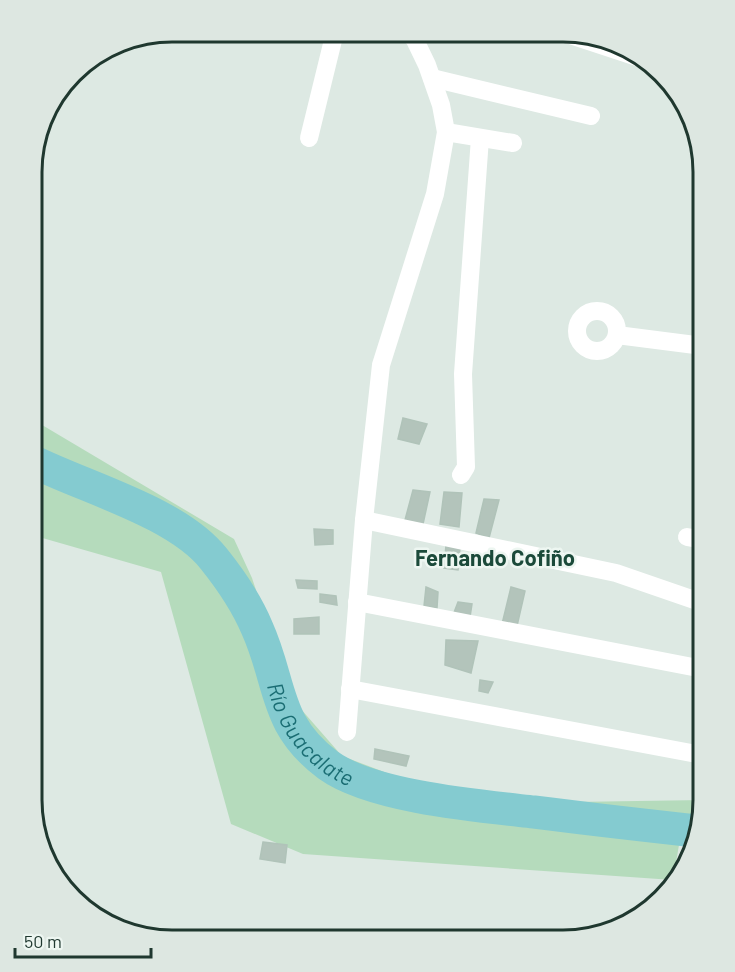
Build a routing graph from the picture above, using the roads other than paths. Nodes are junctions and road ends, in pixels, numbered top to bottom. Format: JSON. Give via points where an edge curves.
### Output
{"nodes":[{"id":1,"x":333,"y":42,"type":"edge"},
{"id":2,"x":415,"y":42,"type":"edge"},
{"id":3,"x":432,"y":78,"type":"junction"},
{"id":4,"x":591,"y":116,"type":"dead end"},
{"id":5,"x":446,"y":132,"type":"junction"},
{"id":6,"x":309,"y":138,"type":"dead end"},
{"id":7,"x":480,"y":138,"type":"junction"},
{"id":8,"x":513,"y":143,"type":"dead end"},
{"id":9,"x":617,"y":335,"type":"dead end"},
{"id":10,"x":693,"y":345,"type":"edge"},
{"id":11,"x":461,"y":475,"type":"dead end"},
{"id":12,"x":364,"y":520,"type":"junction"},
{"id":13,"x":693,"y":600,"type":"edge"},
{"id":14,"x":357,"y":602,"type":"junction"},
{"id":15,"x":693,"y":667,"type":"edge"},
{"id":16,"x":350,"y":689,"type":"junction"},
{"id":17,"x":347,"y":732,"type":"dead end"},
{"id":18,"x":693,"y":753,"type":"edge"}],
"edges":[{"from":1,"to":6,"type":"street"},
{"from":2,"to":3,"type":"street"},
{"from":3,"to":4,"type":"street"},
{"from":3,"to":5,"type":"street"},
{"from":5,"to":7,"type":"street"},
{"from":5,"to":12,"type":"street","via":[[435,194],[381,365]]},
{"from":7,"to":8,"type":"street"},
{"from":7,"to":11,"type":"street","via":[[465,325],[466,467]]},
{"from":9,"to":10,"type":"street"},
{"from":12,"to":13,"type":"street","via":[[616,573]]},
{"from":12,"to":14,"type":"street"},
{"from":14,"to":15,"type":"street"},
{"from":14,"to":16,"type":"street"},
{"from":16,"to":17,"type":"street"},
{"from":16,"to":18,"type":"street"}]}
